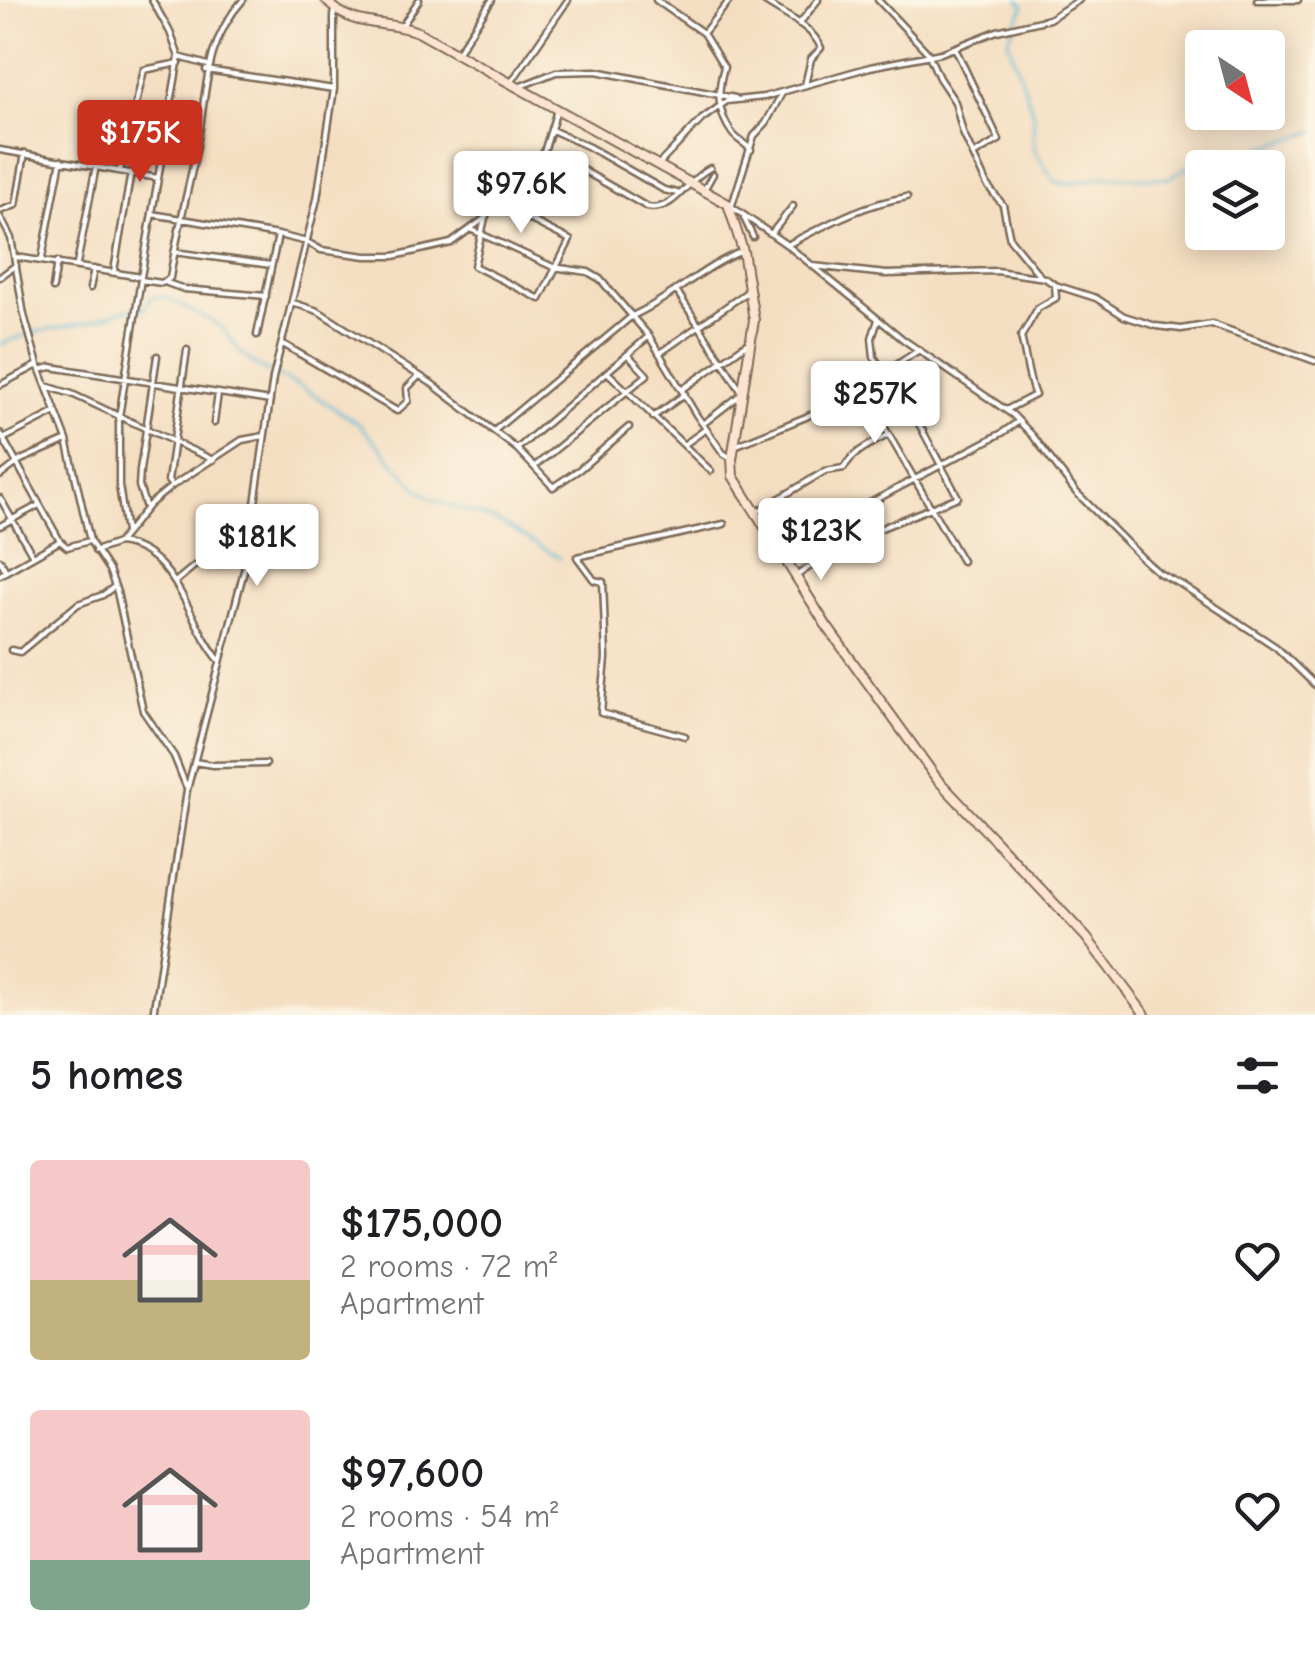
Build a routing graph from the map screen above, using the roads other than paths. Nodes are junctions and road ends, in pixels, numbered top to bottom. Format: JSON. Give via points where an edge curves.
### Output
{"nodes":[{"id":1,"x":152,"y":0,"type":"edge"},
{"id":2,"x":243,"y":0,"type":"edge"},
{"id":3,"x":326,"y":0,"type":"edge"},
{"id":4,"x":420,"y":0,"type":"edge"},
{"id":5,"x":492,"y":0,"type":"edge"},
{"id":6,"x":568,"y":0,"type":"edge"},
{"id":7,"x":656,"y":0,"type":"edge"},
{"id":8,"x":730,"y":0,"type":"edge"},
{"id":9,"x":762,"y":0,"type":"edge"},
{"id":10,"x":818,"y":0,"type":"edge"},
{"id":11,"x":878,"y":0,"type":"edge"},
{"id":12,"x":1080,"y":0,"type":"edge"},
{"id":13,"x":1257,"y":0,"type":"edge"},
{"id":14,"x":1298,"y":0,"type":"edge"},
{"id":15,"x":334,"y":9,"type":"junction"},
{"id":16,"x":799,"y":24,"type":"junction"},
{"id":17,"x":402,"y":26,"type":"junction"},
{"id":18,"x":704,"y":33,"type":"junction"},
{"id":19,"x":955,"y":48,"type":"junction"},
{"id":20,"x":457,"y":53,"type":"junction"},
{"id":21,"x":928,"y":55,"type":"junction"},
{"id":22,"x":179,"y":60,"type":"junction"},
{"id":23,"x":207,"y":67,"type":"junction"},
{"id":24,"x":514,"y":86,"type":"junction"},
{"id":25,"x":804,"y":87,"type":"junction"},
{"id":26,"x":334,"y":89,"type":"junction"},
{"id":27,"x":782,"y":93,"type":"junction"},
{"id":28,"x":718,"y":94,"type":"junction"},
{"id":29,"x":735,"y":98,"type":"junction"},
{"id":30,"x":203,"y":103,"type":"junction"},
{"id":31,"x":719,"y":104,"type":"junction"},
{"id":32,"x":557,"y":110,"type":"junction"},
{"id":33,"x":170,"y":112,"type":"junction"},
{"id":34,"x":194,"y":117,"type":"junction"},
{"id":35,"x":202,"y":120,"type":"junction"},
{"id":36,"x":552,"y":130,"type":"junction"},
{"id":37,"x":0,"y":150,"type":"edge"},
{"id":38,"x":163,"y":150,"type":"junction"},
{"id":39,"x":751,"y":150,"type":"junction"},
{"id":40,"x":25,"y":153,"type":"junction"},
{"id":41,"x":195,"y":155,"type":"junction"},
{"id":42,"x":973,"y":155,"type":"junction"},
{"id":43,"x":544,"y":156,"type":"junction"},
{"id":44,"x":61,"y":160,"type":"junction"},
{"id":45,"x":658,"y":165,"type":"junction"},
{"id":46,"x":96,"y":166,"type":"junction"},
{"id":47,"x":120,"y":170,"type":"junction"},
{"id":48,"x":131,"y":172,"type":"junction"},
{"id":49,"x":158,"y":178,"type":"junction"},
{"id":50,"x":689,"y":182,"type":"junction"},
{"id":51,"x":704,"y":190,"type":"junction"},
{"id":52,"x":680,"y":193,"type":"junction"},
{"id":53,"x":906,"y":197,"type":"dead end"},
{"id":54,"x":492,"y":201,"type":"junction"},
{"id":55,"x":729,"y":205,"type":"junction"},
{"id":56,"x":793,"y":206,"type":"dead end"},
{"id":57,"x":0,"y":214,"type":"edge"},
{"id":58,"x":152,"y":214,"type":"junction"},
{"id":59,"x":742,"y":214,"type":"junction"},
{"id":60,"x":180,"y":218,"type":"junction"},
{"id":61,"x":486,"y":218,"type":"junction"},
{"id":62,"x":3,"y":229,"type":"edge"},
{"id":63,"x":470,"y":229,"type":"junction"},
{"id":64,"x":771,"y":234,"type":"junction"},
{"id":65,"x":483,"y":235,"type":"junction"},
{"id":66,"x":278,"y":236,"type":"junction"},
{"id":67,"x":753,"y":237,"type":"dead end"},
{"id":68,"x":307,"y":242,"type":"junction"},
{"id":69,"x":787,"y":245,"type":"junction"},
{"id":70,"x":742,"y":251,"type":"junction"},
{"id":71,"x":174,"y":252,"type":"junction"},
{"id":72,"x":17,"y":260,"type":"junction"},
{"id":73,"x":42,"y":260,"type":"junction"},
{"id":74,"x":57,"y":262,"type":"junction"},
{"id":75,"x":271,"y":264,"type":"junction"},
{"id":76,"x":77,"y":265,"type":"junction"},
{"id":77,"x":813,"y":266,"type":"junction"},
{"id":78,"x":558,"y":267,"type":"junction"},
{"id":79,"x":94,"y":269,"type":"junction"},
{"id":80,"x":114,"y":272,"type":"junction"},
{"id":81,"x":0,"y":277,"type":"edge"},
{"id":82,"x":1040,"y":277,"type":"junction"},
{"id":83,"x":141,"y":278,"type":"junction"},
{"id":84,"x":164,"y":283,"type":"junction"},
{"id":85,"x":1055,"y":286,"type":"junction"},
{"id":86,"x":53,"y":288,"type":"dead end"},
{"id":87,"x":90,"y":288,"type":"dead end"},
{"id":88,"x":676,"y":290,"type":"junction"},
{"id":89,"x":750,"y":290,"type":"junction"},
{"id":90,"x":266,"y":296,"type":"junction"},
{"id":91,"x":293,"y":303,"type":"junction"},
{"id":92,"x":632,"y":316,"type":"junction"},
{"id":93,"x":878,"y":320,"type":"junction"},
{"id":94,"x":699,"y":326,"type":"junction"},
{"id":95,"x":258,"y":335,"type":"dead end"},
{"id":96,"x":650,"y":336,"type":"junction"},
{"id":97,"x":752,"y":341,"type":"junction"},
{"id":98,"x":283,"y":344,"type":"junction"},
{"id":99,"x":188,"y":350,"type":"dead end"},
{"id":100,"x":919,"y":350,"type":"junction"},
{"id":101,"x":660,"y":353,"type":"junction"},
{"id":102,"x":628,"y":354,"type":"junction"},
{"id":103,"x":157,"y":356,"type":"dead end"},
{"id":104,"x":722,"y":360,"type":"junction"},
{"id":105,"x":1315,"y":361,"type":"edge"},
{"id":106,"x":39,"y":368,"type":"junction"},
{"id":107,"x":607,"y":372,"type":"junction"},
{"id":108,"x":886,"y":372,"type":"junction"},
{"id":109,"x":419,"y":376,"type":"junction"},
{"id":110,"x":125,"y":378,"type":"junction"},
{"id":111,"x":872,"y":381,"type":"junction"},
{"id":112,"x":153,"y":383,"type":"junction"},
{"id":113,"x":0,"y":385,"type":"edge"},
{"id":114,"x":46,"y":386,"type":"junction"},
{"id":115,"x":182,"y":388,"type":"junction"},
{"id":116,"x":684,"y":391,"type":"junction"},
{"id":117,"x":626,"y":392,"type":"junction"},
{"id":118,"x":218,"y":393,"type":"junction"},
{"id":119,"x":743,"y":394,"type":"junction"},
{"id":120,"x":270,"y":401,"type":"junction"},
{"id":121,"x":1006,"y":410,"type":"junction"},
{"id":122,"x":56,"y":412,"type":"junction"},
{"id":123,"x":119,"y":417,"type":"junction"},
{"id":124,"x":654,"y":417,"type":"junction"},
{"id":125,"x":1019,"y":421,"type":"junction"},
{"id":126,"x":214,"y":423,"type":"dead end"},
{"id":127,"x":704,"y":426,"type":"junction"},
{"id":128,"x":629,"y":427,"type":"dead end"},
{"id":129,"x":147,"y":430,"type":"junction"},
{"id":130,"x":494,"y":431,"type":"junction"},
{"id":131,"x":888,"y":435,"type":"junction"},
{"id":132,"x":2,"y":436,"type":"edge"},
{"id":133,"x":264,"y":436,"type":"junction"},
{"id":134,"x":67,"y":440,"type":"junction"},
{"id":135,"x":174,"y":442,"type":"junction"},
{"id":136,"x":684,"y":444,"type":"junction"},
{"id":137,"x":735,"y":446,"type":"junction"},
{"id":138,"x":517,"y":448,"type":"junction"},
{"id":139,"x":732,"y":459,"type":"junction"},
{"id":140,"x":213,"y":460,"type":"junction"},
{"id":141,"x":941,"y":463,"type":"junction"},
{"id":142,"x":17,"y":464,"type":"junction"},
{"id":143,"x":535,"y":466,"type":"junction"},
{"id":144,"x":711,"y":470,"type":"dead end"},
{"id":145,"x":0,"y":476,"type":"edge"},
{"id":146,"x":916,"y":480,"type":"junction"},
{"id":147,"x":172,"y":486,"type":"junction"},
{"id":148,"x":0,"y":498,"type":"edge"},
{"id":149,"x":39,"y":504,"type":"junction"},
{"id":150,"x":146,"y":508,"type":"junction"},
{"id":151,"x":934,"y":510,"type":"junction"},
{"id":152,"x":755,"y":513,"type":"junction"},
{"id":153,"x":12,"y":519,"type":"junction"},
{"id":154,"x":724,"y":524,"type":"dead end"},
{"id":155,"x":0,"y":526,"type":"edge"},
{"id":156,"x":126,"y":532,"type":"junction"},
{"id":157,"x":90,"y":541,"type":"junction"},
{"id":158,"x":60,"y":542,"type":"junction"},
{"id":159,"x":118,"y":544,"type":"junction"},
{"id":160,"x":779,"y":550,"type":"junction"},
{"id":161,"x":95,"y":551,"type":"junction"},
{"id":162,"x":33,"y":556,"type":"junction"},
{"id":163,"x":247,"y":559,"type":"junction"},
{"id":164,"x":0,"y":560,"type":"edge"},
{"id":165,"x":962,"y":561,"type":"dead end"},
{"id":166,"x":3,"y":573,"type":"edge"},
{"id":167,"x":795,"y":576,"type":"junction"},
{"id":168,"x":174,"y":582,"type":"junction"},
{"id":169,"x":114,"y":586,"type":"junction"},
{"id":170,"x":11,"y":650,"type":"dead end"},
{"id":171,"x":220,"y":661,"type":"junction"},
{"id":172,"x":1315,"y":685,"type":"edge"},
{"id":173,"x":685,"y":736,"type":"dead end"},
{"id":174,"x":194,"y":762,"type":"junction"},
{"id":175,"x":266,"y":764,"type":"dead end"},
{"id":176,"x":188,"y":790,"type":"junction"},
{"id":177,"x":152,"y":1015,"type":"edge"},
{"id":178,"x":1145,"y":1015,"type":"edge"}],
"edges":[{"from":1,"to":22,"type":"street"},
{"from":2,"to":23,"type":"street"},
{"from":3,"to":15,"type":"street"},
{"from":4,"to":17,"type":"street"},
{"from":5,"to":20,"type":"street"},
{"from":6,"to":24,"type":"street"},
{"from":7,"to":18,"type":"street"},
{"from":8,"to":18,"type":"street"},
{"from":9,"to":16,"type":"street"},
{"from":10,"to":16,"type":"street"},
{"from":11,"to":21,"type":"street"},
{"from":12,"to":19,"type":"street","via":[[1044,21]]},
{"from":13,"to":14,"type":"street"},
{"from":15,"to":17,"type":"street","via":[[362,23]]},
{"from":15,"to":26,"type":"street"},
{"from":16,"to":25,"type":"street","via":[[820,45]]},
{"from":17,"to":20,"type":"street"},
{"from":18,"to":28,"type":"street","via":[[724,66]]},
{"from":19,"to":21,"type":"street"},
{"from":19,"to":42,"type":"street","via":[[999,140]]},
{"from":20,"to":24,"type":"street"},
{"from":21,"to":25,"type":"street"},
{"from":21,"to":42,"type":"street","via":[[955,102]]},
{"from":22,"to":23,"type":"street"},
{"from":22,"to":33,"type":"street"},
{"from":22,"to":47,"type":"street","via":[[144,70]]},
{"from":23,"to":26,"type":"street"},
{"from":23,"to":30,"type":"street"},
{"from":24,"to":28,"type":"street","via":[[574,70]]},
{"from":24,"to":32,"type":"street"},
{"from":25,"to":27,"type":"street"},
{"from":26,"to":68,"type":"street"},
{"from":27,"to":29,"type":"street"},
{"from":27,"to":39,"type":"street"},
{"from":28,"to":29,"type":"street"},
{"from":28,"to":31,"type":"street"},
{"from":29,"to":31,"type":"street"},
{"from":30,"to":34,"type":"street"},
{"from":30,"to":35,"type":"street"},
{"from":31,"to":39,"type":"street","via":[[734,136]]},
{"from":31,"to":45,"type":"street"},
{"from":32,"to":36,"type":"street"},
{"from":32,"to":45,"type":"street"},
{"from":33,"to":34,"type":"street"},
{"from":33,"to":38,"type":"street"},
{"from":34,"to":35,"type":"street"},
{"from":35,"to":41,"type":"street"},
{"from":36,"to":43,"type":"street"},
{"from":36,"to":52,"type":"street"},
{"from":37,"to":40,"type":"street"},
{"from":38,"to":41,"type":"street"},
{"from":38,"to":49,"type":"street"},
{"from":39,"to":55,"type":"street"},
{"from":40,"to":44,"type":"street"},
{"from":40,"to":57,"type":"street","via":[[16,205]]},
{"from":41,"to":60,"type":"street"},
{"from":42,"to":82,"type":"street","via":[[1003,206],[1010,239]]},
{"from":43,"to":52,"type":"street","via":[[560,158],[647,207],[662,209]]},
{"from":43,"to":54,"type":"street"},
{"from":44,"to":46,"type":"street"},
{"from":44,"to":73,"type":"street"},
{"from":45,"to":50,"type":"street"},
{"from":46,"to":47,"type":"street"},
{"from":46,"to":76,"type":"street"},
{"from":47,"to":48,"type":"street"},
{"from":48,"to":49,"type":"street"},
{"from":48,"to":80,"type":"street"},
{"from":49,"to":58,"type":"street"},
{"from":50,"to":51,"type":"street"},
{"from":50,"to":51,"type":"street","via":[[712,171]]},
{"from":50,"to":52,"type":"street"},
{"from":51,"to":55,"type":"street"},
{"from":53,"to":69,"type":"street","via":[[829,221]]},
{"from":54,"to":61,"type":"street"},
{"from":54,"to":78,"type":"street","via":[[570,240]]},
{"from":55,"to":59,"type":"street"},
{"from":55,"to":70,"type":"street"},
{"from":56,"to":64,"type":"street"},
{"from":57,"to":62,"type":"street"},
{"from":58,"to":60,"type":"street"},
{"from":58,"to":83,"type":"street"},
{"from":59,"to":64,"type":"street"},
{"from":59,"to":67,"type":"street"},
{"from":60,"to":66,"type":"street"},
{"from":60,"to":71,"type":"street"},
{"from":61,"to":63,"type":"street"},
{"from":61,"to":65,"type":"street"},
{"from":62,"to":72,"type":"street"},
{"from":63,"to":65,"type":"street"},
{"from":63,"to":68,"type":"street","via":[[452,242],[394,256],[321,250]]},
{"from":64,"to":69,"type":"street"},
{"from":65,"to":78,"type":"street"},
{"from":65,"to":78,"type":"street","via":[[475,267],[538,299]]},
{"from":66,"to":68,"type":"street"},
{"from":66,"to":75,"type":"street"},
{"from":68,"to":91,"type":"street"},
{"from":69,"to":77,"type":"street"},
{"from":70,"to":88,"type":"street"},
{"from":70,"to":89,"type":"street"},
{"from":71,"to":75,"type":"street"},
{"from":71,"to":84,"type":"street"},
{"from":72,"to":73,"type":"street"},
{"from":72,"to":81,"type":"street"},
{"from":72,"to":106,"type":"street"},
{"from":73,"to":74,"type":"street"},
{"from":74,"to":76,"type":"street"},
{"from":74,"to":86,"type":"street"},
{"from":75,"to":90,"type":"street"},
{"from":76,"to":79,"type":"street"},
{"from":77,"to":82,"type":"street"},
{"from":77,"to":93,"type":"street"},
{"from":78,"to":92,"type":"street","via":[[594,274]]},
{"from":79,"to":80,"type":"street"},
{"from":79,"to":87,"type":"street"},
{"from":80,"to":83,"type":"street"},
{"from":82,"to":85,"type":"street"},
{"from":83,"to":84,"type":"street"},
{"from":83,"to":110,"type":"street"},
{"from":84,"to":90,"type":"street"},
{"from":85,"to":105,"type":"street","via":[[1156,326],[1212,324]]},
{"from":85,"to":121,"type":"street","via":[[1056,298],[1038,308],[1022,338],[1036,396]]},
{"from":88,"to":92,"type":"street"},
{"from":88,"to":94,"type":"street"},
{"from":89,"to":94,"type":"street"},
{"from":89,"to":97,"type":"street"},
{"from":90,"to":95,"type":"street"},
{"from":91,"to":98,"type":"street"},
{"from":91,"to":109,"type":"street","via":[[318,311]]},
{"from":92,"to":96,"type":"street"},
{"from":92,"to":130,"type":"street"},
{"from":93,"to":100,"type":"street"},
{"from":93,"to":108,"type":"street","via":[[872,352]]},
{"from":94,"to":101,"type":"street"},
{"from":94,"to":104,"type":"street"},
{"from":96,"to":101,"type":"street"},
{"from":96,"to":102,"type":"street"},
{"from":97,"to":104,"type":"street"},
{"from":97,"to":119,"type":"street"},
{"from":98,"to":109,"type":"street","via":[[397,411]]},
{"from":98,"to":120,"type":"street"},
{"from":99,"to":115,"type":"street"},
{"from":100,"to":108,"type":"street"},
{"from":100,"to":121,"type":"street"},
{"from":101,"to":116,"type":"street"},
{"from":102,"to":107,"type":"street"},
{"from":102,"to":117,"type":"street","via":[[647,375]]},
{"from":103,"to":112,"type":"street"},
{"from":104,"to":116,"type":"street"},
{"from":104,"to":119,"type":"street"},
{"from":106,"to":110,"type":"street"},
{"from":106,"to":113,"type":"street"},
{"from":106,"to":114,"type":"street"},
{"from":107,"to":117,"type":"street"},
{"from":107,"to":138,"type":"street"},
{"from":108,"to":111,"type":"street"},
{"from":108,"to":141,"type":"street"},
{"from":109,"to":130,"type":"street"},
{"from":110,"to":112,"type":"street"},
{"from":110,"to":123,"type":"street"},
{"from":111,"to":131,"type":"street","via":[[873,404]]},
{"from":111,"to":137,"type":"street"},
{"from":112,"to":115,"type":"street"},
{"from":112,"to":129,"type":"street"},
{"from":114,"to":122,"type":"street"},
{"from":114,"to":123,"type":"street"},
{"from":115,"to":118,"type":"street"},
{"from":115,"to":135,"type":"street"},
{"from":116,"to":124,"type":"street"},
{"from":116,"to":127,"type":"street"},
{"from":117,"to":124,"type":"street"},
{"from":117,"to":143,"type":"street"},
{"from":118,"to":120,"type":"street"},
{"from":118,"to":126,"type":"street"},
{"from":119,"to":127,"type":"street"},
{"from":119,"to":137,"type":"street"},
{"from":120,"to":133,"type":"street"},
{"from":121,"to":125,"type":"street"},
{"from":122,"to":132,"type":"street"},
{"from":122,"to":134,"type":"street"},
{"from":123,"to":129,"type":"street"},
{"from":123,"to":156,"type":"street"},
{"from":124,"to":136,"type":"street"},
{"from":125,"to":141,"type":"street"},
{"from":125,"to":172,"type":"street","via":[[1075,491],[1159,574],[1276,647]]},
{"from":127,"to":136,"type":"street"},
{"from":127,"to":139,"type":"street"},
{"from":128,"to":143,"type":"street","via":[[556,487]]},
{"from":129,"to":135,"type":"street"},
{"from":129,"to":150,"type":"street","via":[[140,486]]},
{"from":130,"to":138,"type":"street"},
{"from":131,"to":146,"type":"street"},
{"from":131,"to":152,"type":"street","via":[[844,468],[825,471]]},
{"from":132,"to":142,"type":"street"},
{"from":133,"to":140,"type":"street","via":[[242,440]]},
{"from":133,"to":163,"type":"street"},
{"from":134,"to":142,"type":"street"},
{"from":134,"to":157,"type":"street"},
{"from":135,"to":140,"type":"street"},
{"from":135,"to":147,"type":"street"},
{"from":136,"to":144,"type":"street"},
{"from":137,"to":139,"type":"street"},
{"from":138,"to":143,"type":"street"},
{"from":139,"to":152,"type":"street"},
{"from":140,"to":147,"type":"street"},
{"from":141,"to":146,"type":"street"},
{"from":141,"to":151,"type":"street","via":[[958,497]]},
{"from":142,"to":145,"type":"street"},
{"from":142,"to":149,"type":"street"},
{"from":146,"to":151,"type":"street"},
{"from":146,"to":160,"type":"street"},
{"from":147,"to":150,"type":"street"},
{"from":148,"to":153,"type":"street"},
{"from":149,"to":153,"type":"street"},
{"from":149,"to":158,"type":"street"},
{"from":150,"to":156,"type":"street"},
{"from":151,"to":165,"type":"street"},
{"from":151,"to":167,"type":"street","via":[[847,542]]},
{"from":152,"to":160,"type":"street"},
{"from":153,"to":155,"type":"street"},
{"from":153,"to":162,"type":"street"},
{"from":154,"to":173,"type":"street","via":[[578,556],[594,580],[604,582],[601,713]]},
{"from":156,"to":159,"type":"street"},
{"from":157,"to":158,"type":"street"},
{"from":157,"to":161,"type":"street"},
{"from":158,"to":162,"type":"street"},
{"from":159,"to":161,"type":"street"},
{"from":159,"to":168,"type":"street","via":[[152,557]]},
{"from":160,"to":167,"type":"street"},
{"from":161,"to":169,"type":"street"},
{"from":162,"to":166,"type":"street"},
{"from":163,"to":168,"type":"street","via":[[198,563]]},
{"from":163,"to":171,"type":"street"},
{"from":164,"to":166,"type":"street"},
{"from":167,"to":178,"type":"street","via":[[937,779],[1086,937]]},
{"from":168,"to":171,"type":"street"},
{"from":169,"to":170,"type":"street","via":[[78,604],[22,651]]},
{"from":169,"to":176,"type":"street","via":[[143,710]]},
{"from":171,"to":174,"type":"street"},
{"from":174,"to":175,"type":"street"},
{"from":174,"to":176,"type":"street"},
{"from":176,"to":177,"type":"street"}]}
